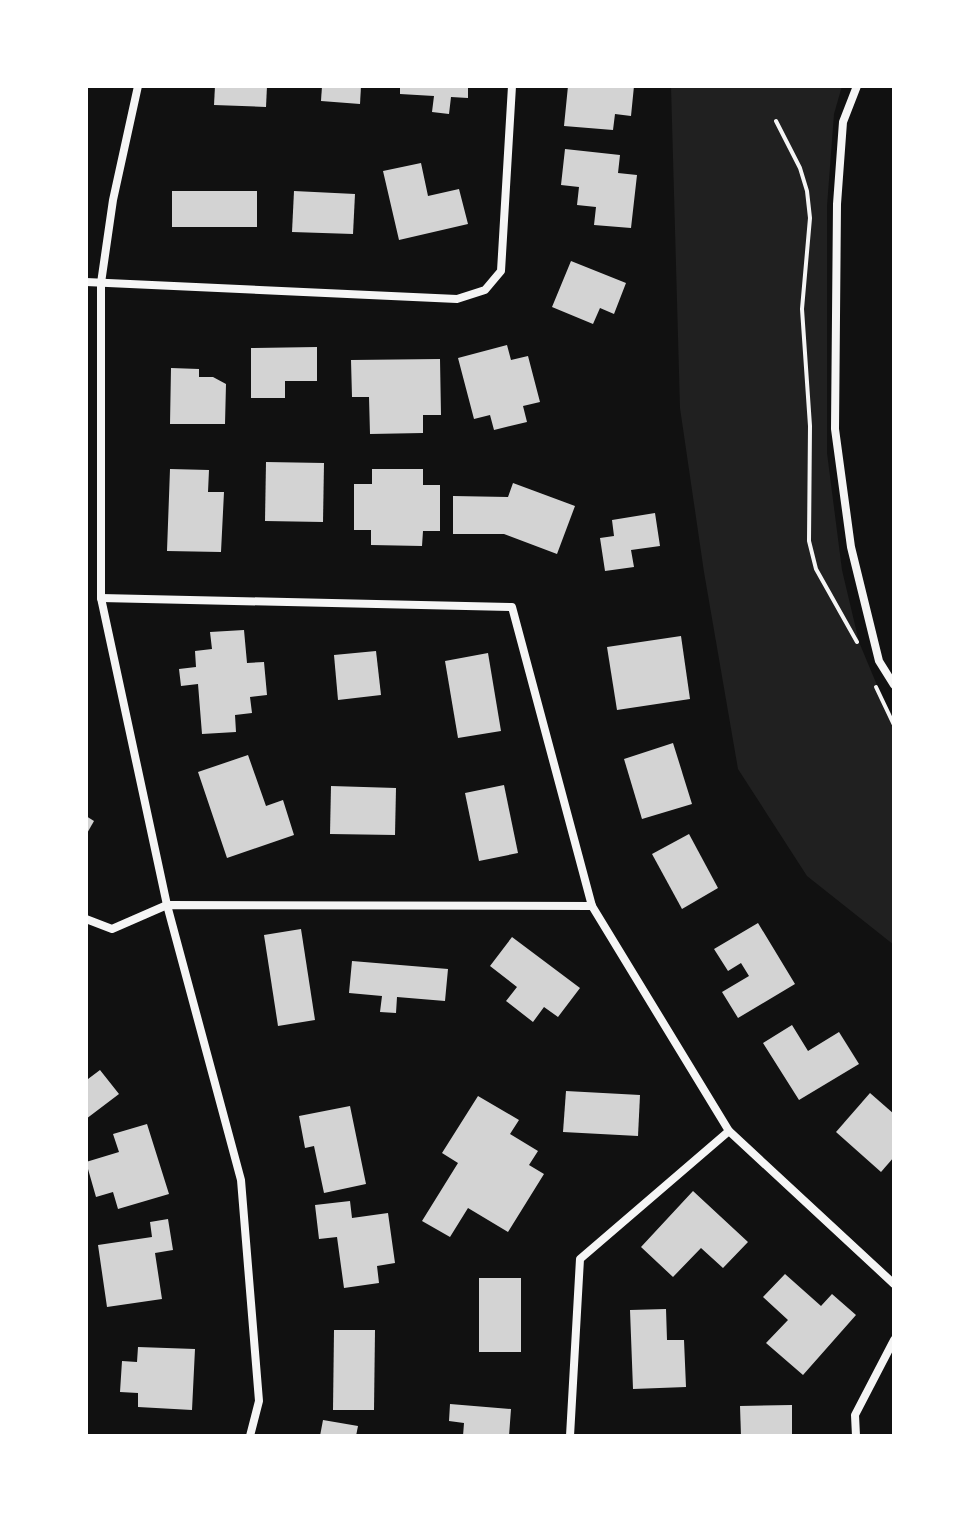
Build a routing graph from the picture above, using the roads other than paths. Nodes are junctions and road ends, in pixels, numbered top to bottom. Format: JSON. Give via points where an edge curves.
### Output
{"nodes":[{"id":1,"x":138,"y":86,"type":"edge"},
{"id":2,"x":512,"y":86,"type":"edge"},
{"id":3,"x":857,"y":86,"type":"edge"},
{"id":4,"x":86,"y":282,"type":"edge"},
{"id":5,"x":101,"y":283,"type":"junction"},
{"id":6,"x":101,"y":598,"type":"junction"},
{"id":7,"x":894,"y":685,"type":"edge"},
{"id":8,"x":167,"y":905,"type":"junction"},
{"id":9,"x":592,"y":906,"type":"junction"},
{"id":10,"x":86,"y":919,"type":"edge"},
{"id":11,"x":729,"y":1131,"type":"junction"},
{"id":12,"x":894,"y":1284,"type":"edge"},
{"id":13,"x":894,"y":1340,"type":"edge"},
{"id":14,"x":250,"y":1436,"type":"edge"},
{"id":15,"x":570,"y":1436,"type":"edge"},
{"id":16,"x":856,"y":1436,"type":"edge"}],
"edges":[{"from":1,"to":5,"type":"street"},
{"from":2,"to":5,"type":"street","via":[[501,271],[485,290],[457,299]]},
{"from":3,"to":7,"type":"street","via":[[843,122],[837,204],[835,429],[851,547],[879,661]]},
{"from":4,"to":5,"type":"street"},
{"from":5,"to":6,"type":"street"},
{"from":6,"to":8,"type":"street"},
{"from":6,"to":9,"type":"street","via":[[512,607]]},
{"from":8,"to":9,"type":"street"},
{"from":8,"to":10,"type":"street","via":[[112,929]]},
{"from":8,"to":14,"type":"street","via":[[241,1180],[259,1401]]},
{"from":9,"to":11,"type":"street"},
{"from":11,"to":12,"type":"street"},
{"from":11,"to":15,"type":"street","via":[[580,1259]]},
{"from":13,"to":16,"type":"street","via":[[855,1415]]}]}
